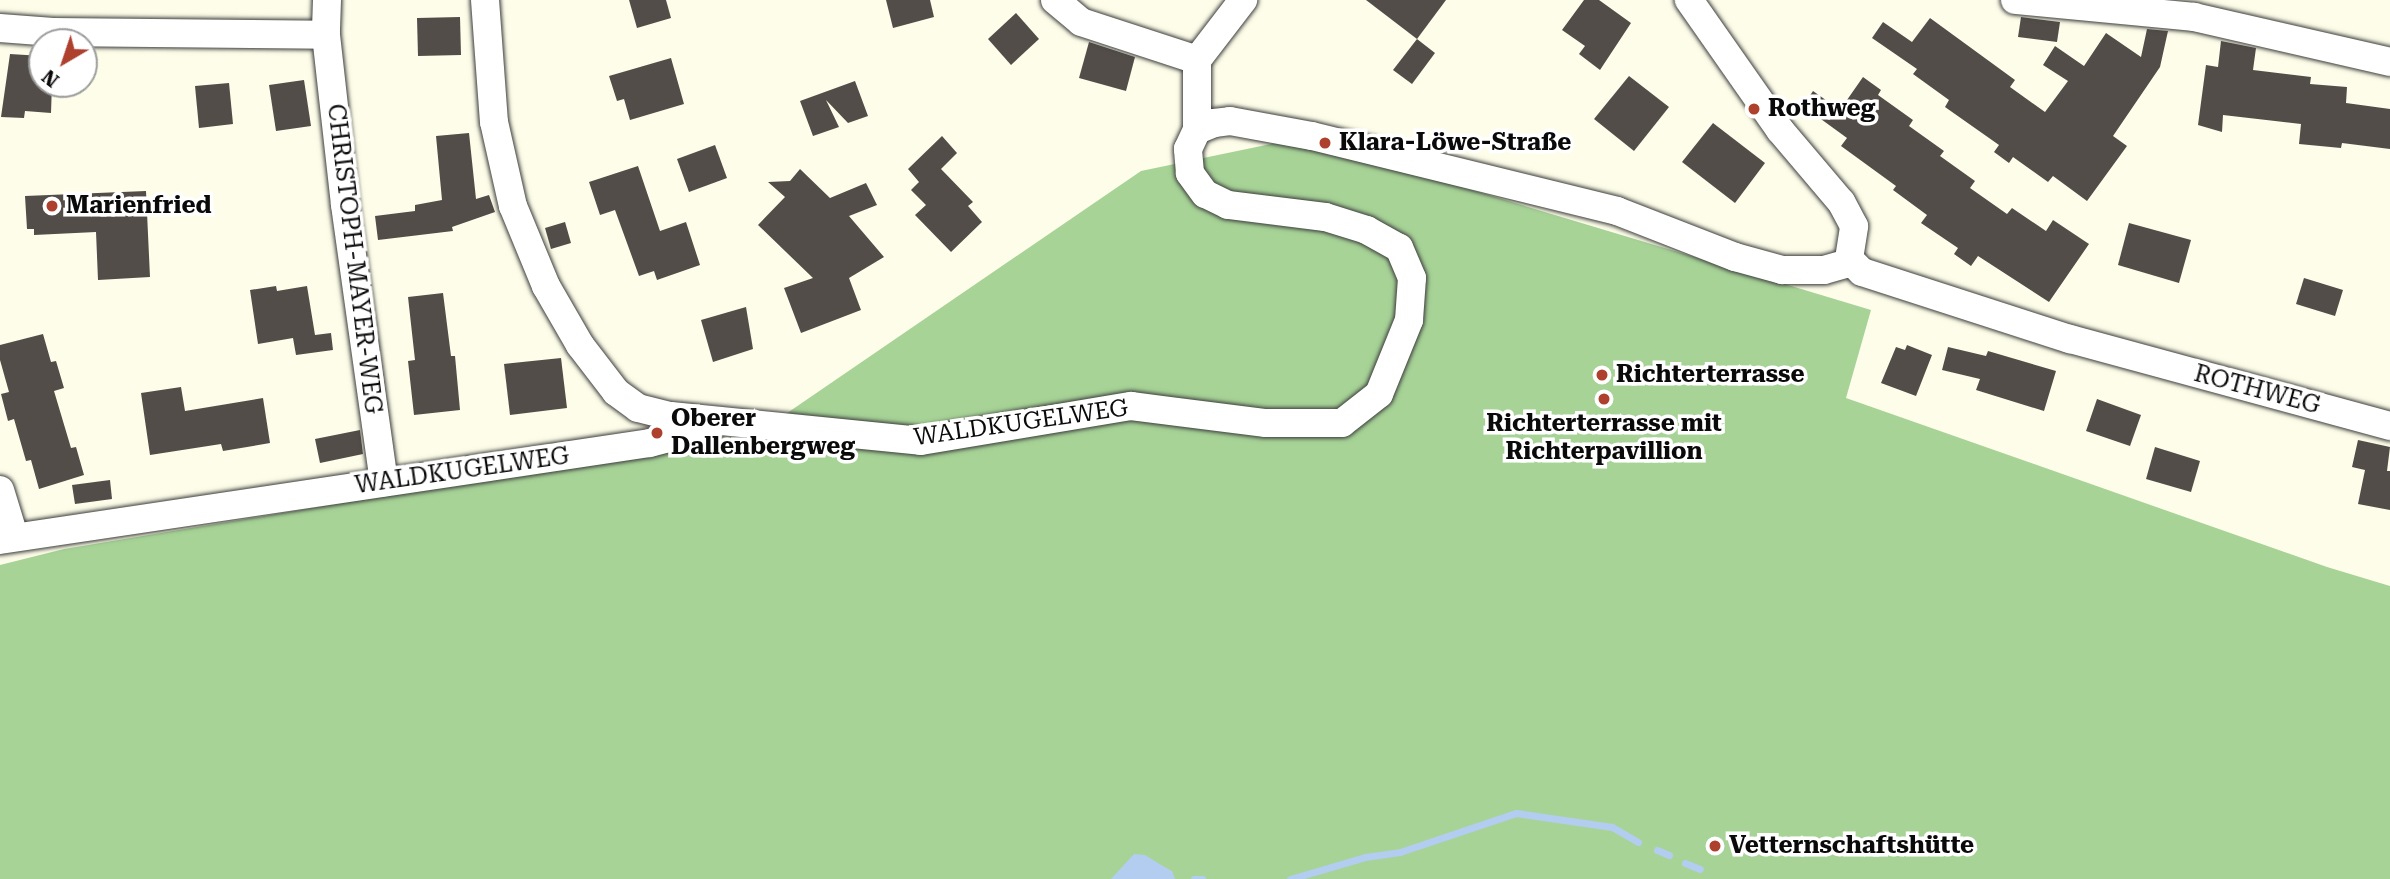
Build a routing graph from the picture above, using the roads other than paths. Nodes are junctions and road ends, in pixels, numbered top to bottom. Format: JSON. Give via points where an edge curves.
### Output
{"nodes":[{"id":1,"x":327,"y":0,"type":"edge"},
{"id":2,"x":485,"y":0,"type":"edge"},
{"id":3,"x":1055,"y":0,"type":"edge"},
{"id":4,"x":1243,"y":0,"type":"edge"},
{"id":5,"x":1689,"y":0,"type":"edge"},
{"id":6,"x":2024,"y":0,"type":"edge"},
{"id":7,"x":0,"y":28,"type":"edge"},
{"id":8,"x":326,"y":35,"type":"junction"},
{"id":9,"x":1197,"y":60,"type":"junction"},
{"id":10,"x":2390,"y":62,"type":"edge"},
{"id":11,"x":1197,"y":130,"type":"junction"},
{"id":12,"x":1849,"y":259,"type":"junction"},
{"id":13,"x":731,"y":421,"type":"junction"},
{"id":14,"x":2390,"y":426,"type":"edge"},
{"id":15,"x":384,"y":482,"type":"junction"},
{"id":16,"x":0,"y":490,"type":"edge"},
{"id":17,"x":7,"y":538,"type":"edge"}],
"edges":[{"from":1,"to":8,"type":"street","name":"CHRISTOPH-MAYER-WEG"},
{"from":2,"to":13,"type":"street","via":[[494,122],[513,205],[546,286],[580,345],[616,392],[638,408]]},
{"from":3,"to":9,"type":"street","via":[[1082,22]]},
{"from":4,"to":9,"type":"street"},
{"from":5,"to":12,"type":"street","via":[[1780,130],[1841,202],[1854,226]]},
{"from":6,"to":10,"type":"street","via":[[2194,17]]},
{"from":7,"to":8,"type":"street"},
{"from":8,"to":15,"type":"street","name":"CHRISTOPH-MAYER-WEG"},
{"from":9,"to":11,"type":"street"},
{"from":11,"to":12,"type":"street","via":[[1230,121],[1352,145],[1617,211],[1782,271],[1824,270]]},
{"from":11,"to":13,"type":"street","name":"WALDKUGELWEG","via":[[1188,149],[1189,173],[1205,194],[1228,205],[1325,217],[1367,230],[1399,248],[1412,278],[1409,320],[1379,394],[1342,423],[1266,423],[1130,406],[921,441]]},
{"from":12,"to":14,"type":"street","name":"ROTHWEG","via":[[1862,272],[2070,339]]},
{"from":13,"to":15,"type":"street","name":"WALDKUGELWEG","via":[[650,443]]},
{"from":15,"to":17,"type":"street","name":"WALDKUGELWEG"},
{"from":16,"to":17,"type":"street"}]}
